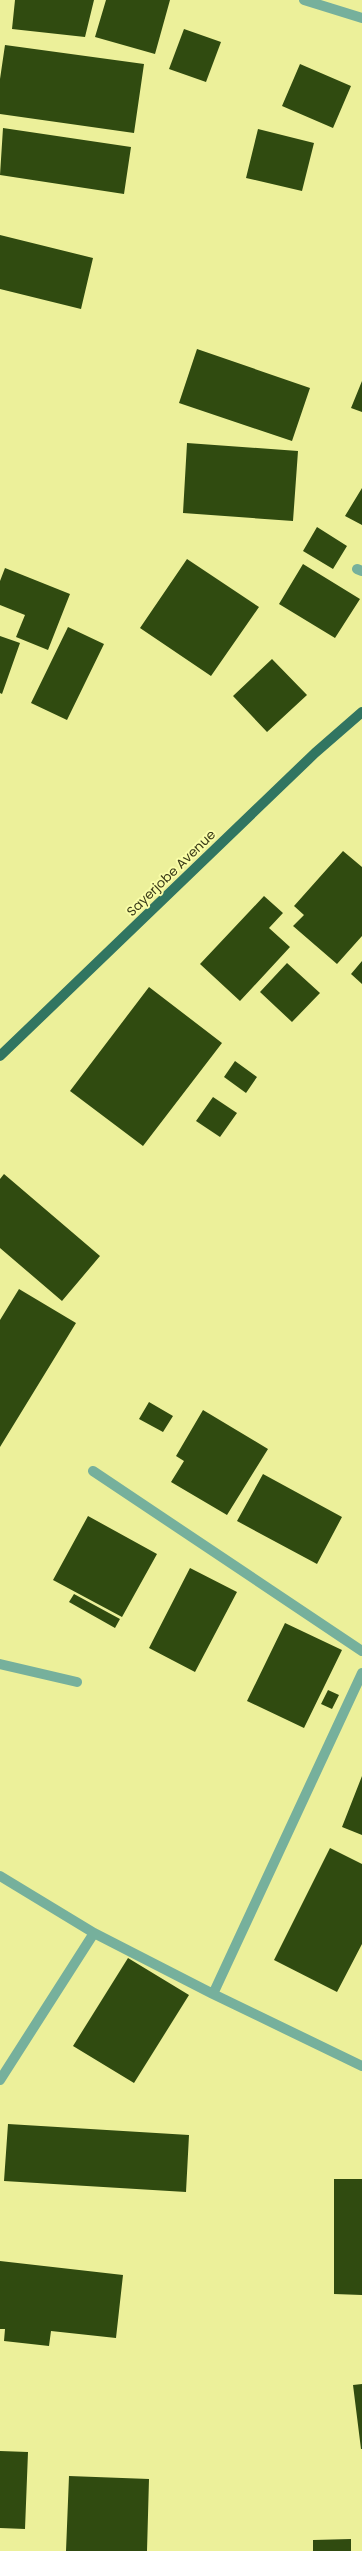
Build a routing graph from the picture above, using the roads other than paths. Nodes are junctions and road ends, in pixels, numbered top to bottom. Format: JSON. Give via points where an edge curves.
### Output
{"nodes":[{"id":1,"x":304,"y":0,"type":"edge"},
{"id":2,"x":362,"y":18,"type":"edge"},
{"id":3,"x":362,"y":712,"type":"edge"},
{"id":4,"x":0,"y":1056,"type":"edge"},
{"id":5,"x":93,"y":1471,"type":"dead end"},
{"id":6,"x":362,"y":1650,"type":"edge"},
{"id":7,"x":0,"y":1664,"type":"edge"},
{"id":8,"x":362,"y":1673,"type":"edge"},
{"id":9,"x":77,"y":1682,"type":"dead end"},
{"id":10,"x":0,"y":1876,"type":"edge"},
{"id":11,"x":94,"y":1933,"type":"junction"},
{"id":12,"x":213,"y":1994,"type":"junction"},
{"id":13,"x":362,"y":2066,"type":"edge"},
{"id":14,"x":0,"y":2080,"type":"edge"}],
"edges":[{"from":1,"to":2,"type":"street"},
{"from":3,"to":4,"type":"main road","name":"Sayerjobe Avenue","via":[[315,753]]},
{"from":5,"to":6,"type":"street"},
{"from":7,"to":9,"type":"street"},
{"from":8,"to":12,"type":"street"},
{"from":10,"to":11,"type":"street"},
{"from":11,"to":12,"type":"street"},
{"from":11,"to":14,"type":"street"},
{"from":12,"to":13,"type":"street"}]}
